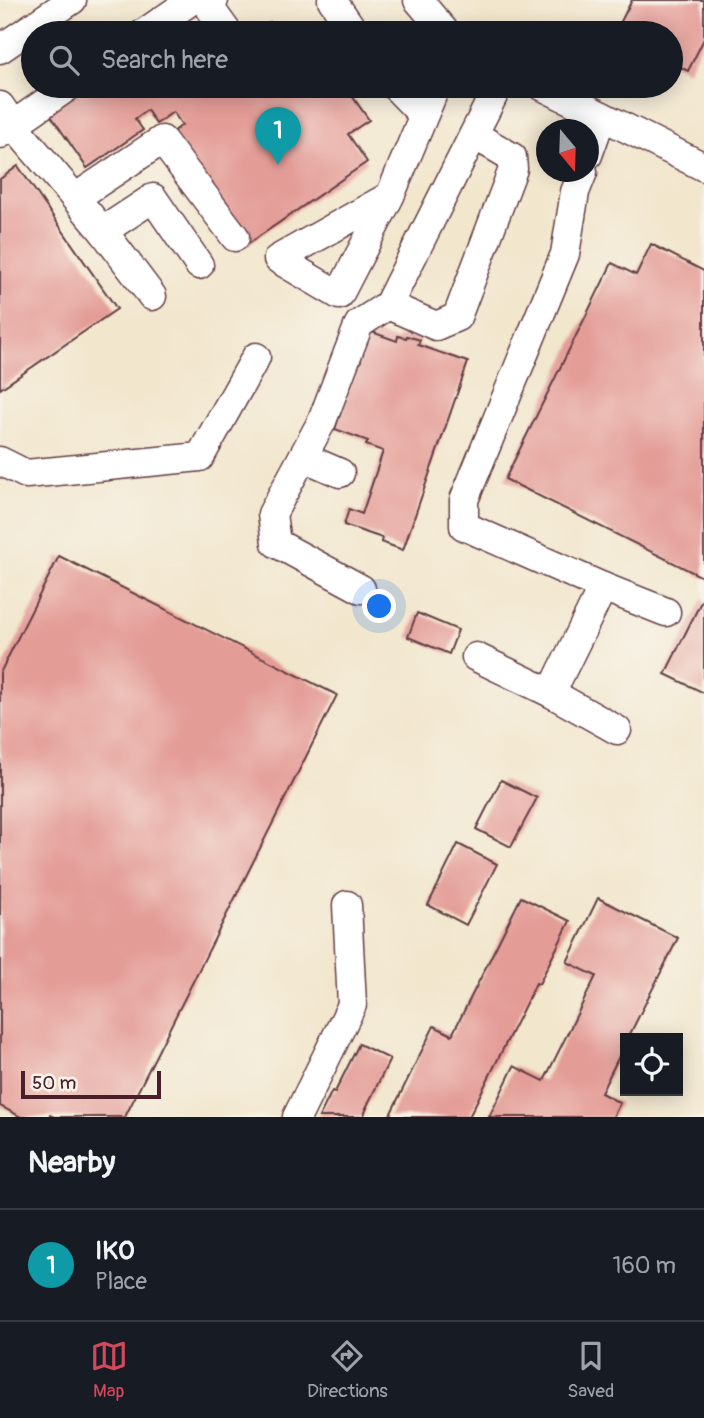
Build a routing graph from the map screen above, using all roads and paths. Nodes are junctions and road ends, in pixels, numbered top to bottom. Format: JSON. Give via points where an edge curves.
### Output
{"nodes":[{"id":1,"x":72,"y":0,"type":"edge"},
{"id":2,"x":332,"y":0,"type":"edge"},
{"id":3,"x":418,"y":0,"type":"edge"},
{"id":4,"x":204,"y":1,"type":"edge"},
{"id":5,"x":41,"y":21,"type":"edge"},
{"id":6,"x":166,"y":21,"type":"edge"},
{"id":7,"x":219,"y":21,"type":"edge"},
{"id":8,"x":347,"y":21,"type":"edge"},
{"id":9,"x":436,"y":21,"type":"edge"},
{"id":10,"x":21,"y":35,"type":"edge"},
{"id":11,"x":0,"y":49,"type":"edge"},
{"id":12,"x":47,"y":98,"type":"edge"},
{"id":13,"x":407,"y":98,"type":"edge"},
{"id":14,"x":431,"y":98,"type":"edge"},
{"id":15,"x":492,"y":98,"type":"edge"},
{"id":16,"x":565,"y":98,"type":"edge"},
{"id":17,"x":423,"y":115,"type":"junction"},
{"id":18,"x":602,"y":116,"type":"junction"},
{"id":19,"x":4,"y":122,"type":"edge"},
{"id":20,"x":599,"y":125,"type":"edge"},
{"id":21,"x":474,"y":135,"type":"junction"},
{"id":22,"x":704,"y":167,"type":"edge"},
{"id":23,"x":188,"y":176,"type":"junction"},
{"id":24,"x":579,"y":182,"type":"edge"},
{"id":25,"x":390,"y":196,"type":"dead end"},
{"id":26,"x":75,"y":198,"type":"junction"},
{"id":27,"x":153,"y":198,"type":"junction"},
{"id":28,"x":103,"y":231,"type":"junction"},
{"id":29,"x":235,"y":237,"type":"dead end"},
{"id":30,"x":199,"y":265,"type":"dead end"},
{"id":31,"x":152,"y":296,"type":"dead end"},
{"id":32,"x":388,"y":305,"type":"junction"},
{"id":33,"x":256,"y":357,"type":"dead end"},
{"id":34,"x":303,"y":457,"type":"junction"},
{"id":35,"x":0,"y":461,"type":"edge"},
{"id":36,"x":340,"y":473,"type":"dead end"},
{"id":37,"x":603,"y":587,"type":"junction"},
{"id":38,"x":361,"y":589,"type":"dead end"},
{"id":39,"x":666,"y":612,"type":"dead end"},
{"id":40,"x":476,"y":657,"type":"dead end"},
{"id":41,"x":551,"y":693,"type":"junction"},
{"id":42,"x":617,"y":730,"type":"dead end"},
{"id":43,"x":347,"y":905,"type":"dead end"},
{"id":44,"x":297,"y":1117,"type":"edge"}],
"edges":[{"from":1,"to":5,"type":"street"},
{"from":2,"to":8,"type":"street"},
{"from":3,"to":9,"type":"street"},
{"from":4,"to":6,"type":"street"},
{"from":4,"to":7,"type":"street"},
{"from":10,"to":11,"type":"street"},
{"from":12,"to":19,"type":"street"},
{"from":13,"to":17,"type":"street"},
{"from":14,"to":17,"type":"street"},
{"from":15,"to":21,"type":"street"},
{"from":16,"to":18,"type":"street"},
{"from":17,"to":25,"type":"street"},
{"from":18,"to":20,"type":"street"},
{"from":18,"to":22,"type":"street"},
{"from":19,"to":26,"type":"street"},
{"from":21,"to":32,"type":"street"},
{"from":21,"to":32,"type":"street","via":[[512,157],[513,169],[457,317],[436,326]]},
{"from":23,"to":26,"type":"street","via":[[162,140]]},
{"from":23,"to":27,"type":"street"},
{"from":23,"to":29,"type":"street"},
{"from":24,"to":37,"type":"street","via":[[565,254],[464,500],[464,526]]},
{"from":26,"to":28,"type":"street"},
{"from":27,"to":28,"type":"street"},
{"from":27,"to":30,"type":"street"},
{"from":28,"to":31,"type":"street"},
{"from":32,"to":34,"type":"street","via":[[359,324],[322,421]]},
{"from":33,"to":35,"type":"street","via":[[200,457],[26,474]]},
{"from":34,"to":36,"type":"street"},
{"from":34,"to":38,"type":"street","via":[[272,514],[276,543]]},
{"from":37,"to":39,"type":"street"},
{"from":37,"to":41,"type":"street"},
{"from":40,"to":41,"type":"street"},
{"from":41,"to":42,"type":"street"},
{"from":43,"to":44,"type":"street","via":[[352,1005]]}]}
